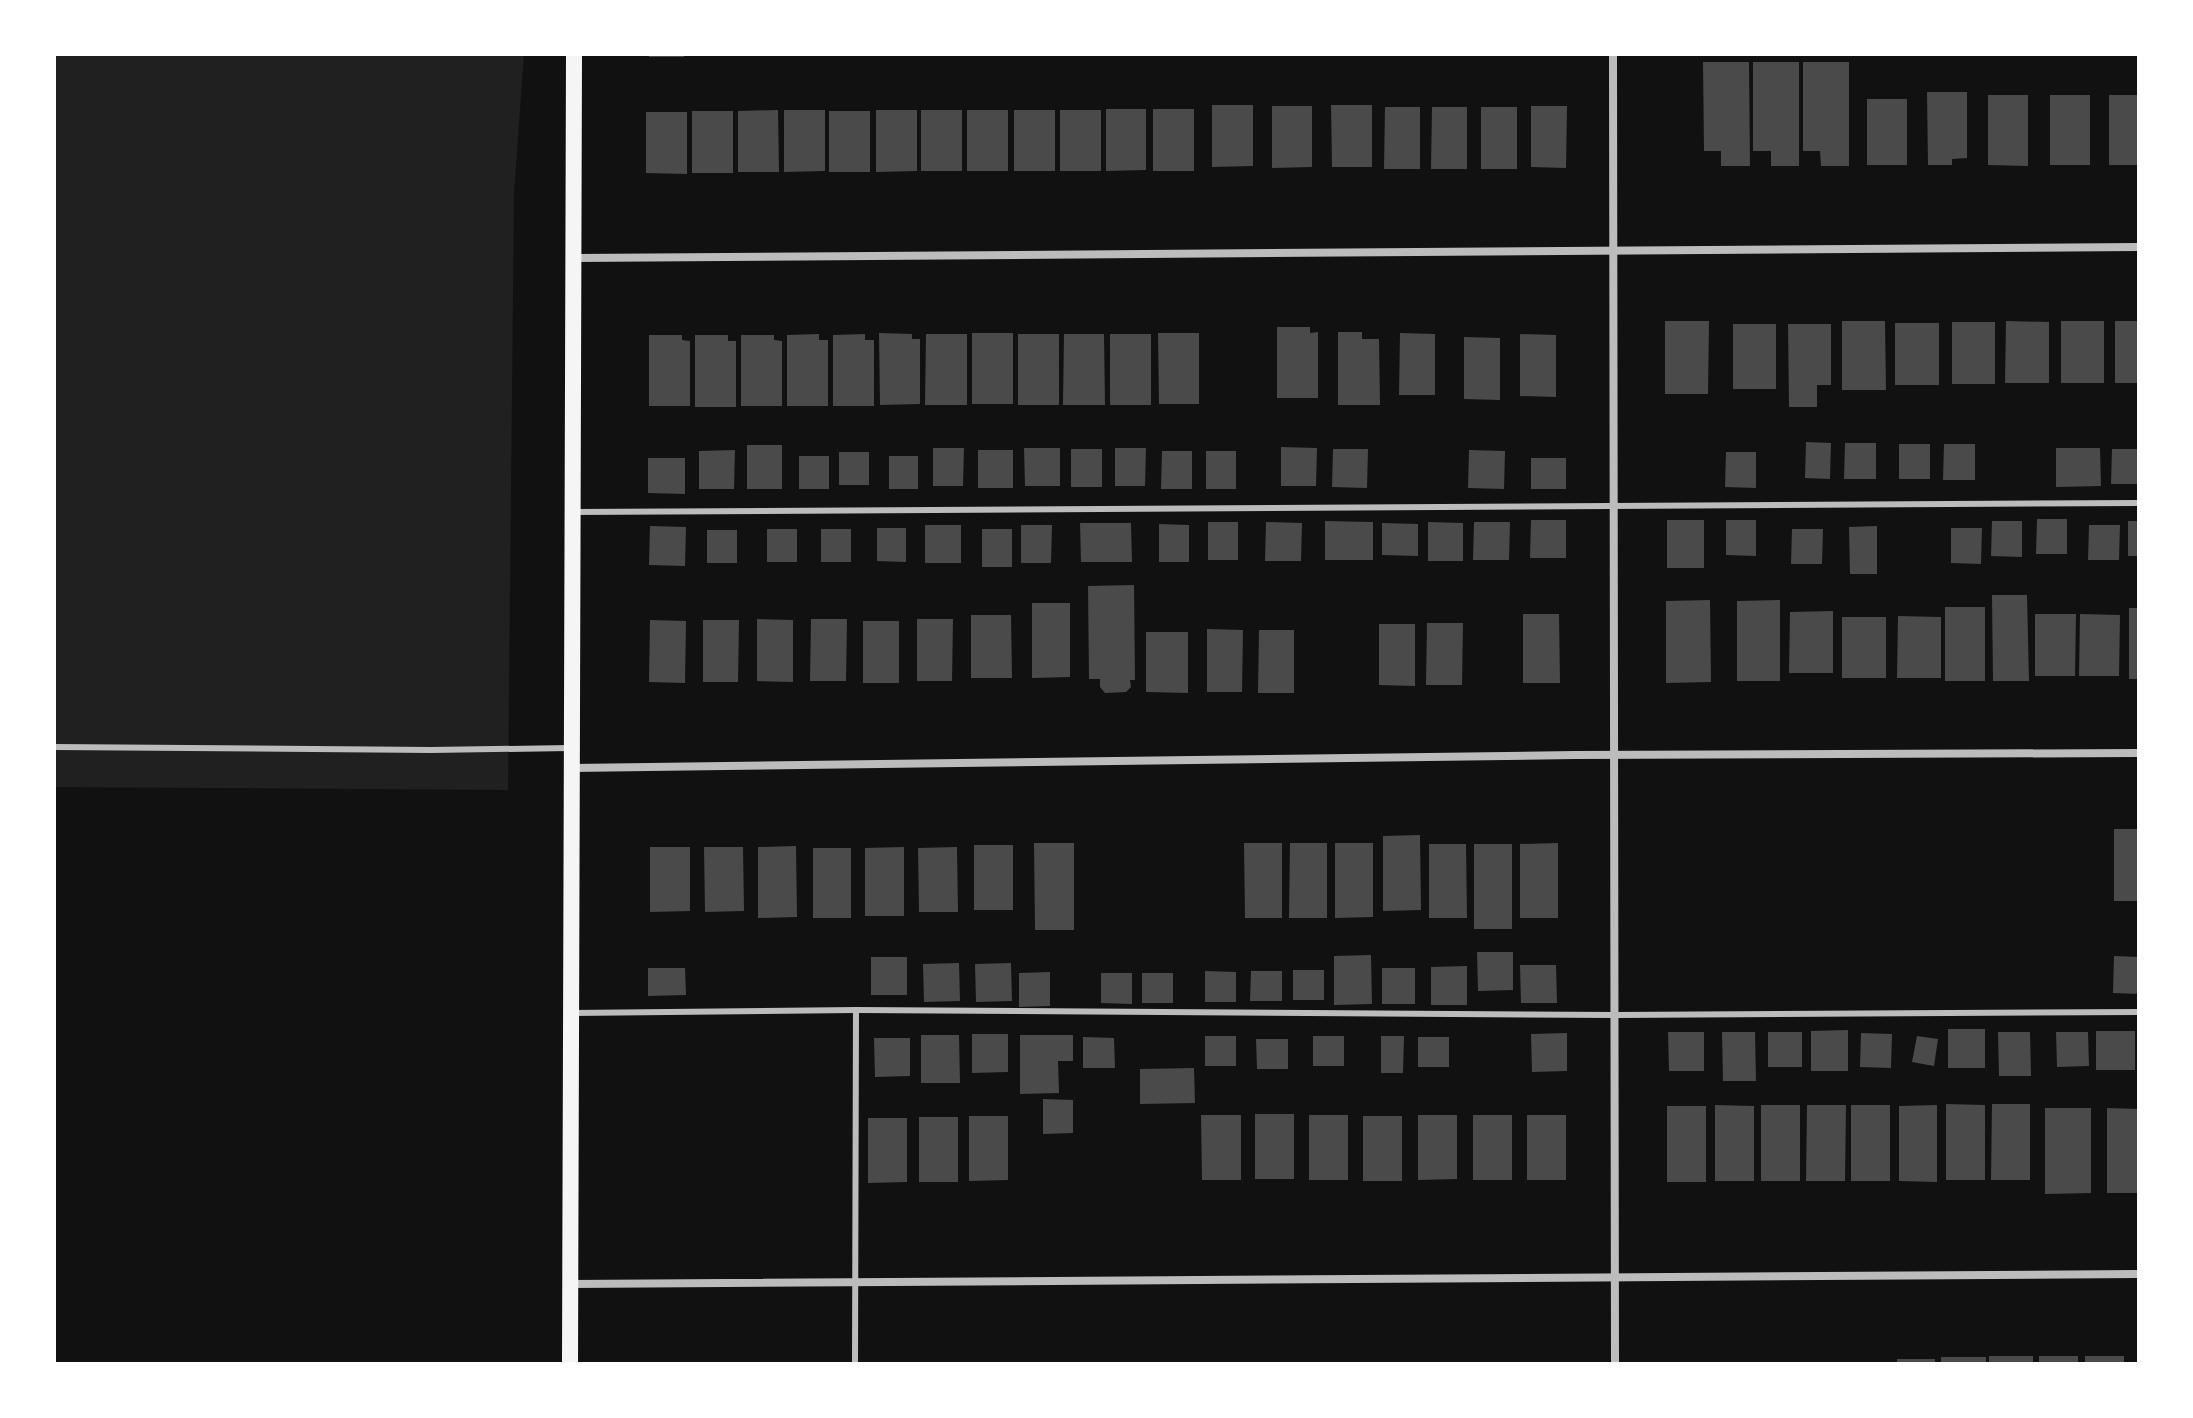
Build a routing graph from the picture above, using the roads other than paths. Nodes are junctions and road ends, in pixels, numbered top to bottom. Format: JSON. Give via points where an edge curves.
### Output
{"nodes":[{"id":1,"x":574,"y":54,"type":"edge"},
{"id":2,"x":1613,"y":54,"type":"edge"},
{"id":3,"x":2139,"y":247,"type":"edge"},
{"id":4,"x":1613,"y":251,"type":"junction"},
{"id":5,"x":574,"y":258,"type":"junction"},
{"id":6,"x":2139,"y":503,"type":"edge"},
{"id":7,"x":1614,"y":506,"type":"junction"},
{"id":8,"x":573,"y":512,"type":"junction"},
{"id":9,"x":54,"y":747,"type":"edge"},
{"id":10,"x":572,"y":748,"type":"junction"},
{"id":11,"x":2139,"y":753,"type":"edge"},
{"id":12,"x":1615,"y":755,"type":"junction"},
{"id":13,"x":572,"y":768,"type":"junction"},
{"id":14,"x":856,"y":1010,"type":"junction"},
{"id":15,"x":2139,"y":1012,"type":"edge"},
{"id":16,"x":572,"y":1013,"type":"junction"},
{"id":17,"x":1615,"y":1015,"type":"junction"},
{"id":18,"x":2139,"y":1274,"type":"edge"},
{"id":19,"x":1615,"y":1277,"type":"junction"},
{"id":20,"x":855,"y":1282,"type":"junction"},
{"id":21,"x":570,"y":1284,"type":"junction"},
{"id":22,"x":570,"y":1364,"type":"edge"},
{"id":23,"x":855,"y":1364,"type":"edge"},
{"id":24,"x":1615,"y":1364,"type":"edge"}],
"edges":[{"from":1,"to":5,"type":"main road"},
{"from":2,"to":4,"type":"street"},
{"from":3,"to":4,"type":"street"},
{"from":4,"to":5,"type":"street"},
{"from":4,"to":7,"type":"street"},
{"from":5,"to":8,"type":"main road"},
{"from":6,"to":7,"type":"lane"},
{"from":7,"to":8,"type":"lane"},
{"from":7,"to":12,"type":"street"},
{"from":8,"to":10,"type":"main road"},
{"from":9,"to":10,"type":"lane"},
{"from":10,"to":13,"type":"main road"},
{"from":11,"to":12,"type":"street"},
{"from":12,"to":13,"type":"street"},
{"from":12,"to":17,"type":"street"},
{"from":13,"to":16,"type":"main road"},
{"from":14,"to":16,"type":"lane"},
{"from":14,"to":17,"type":"lane"},
{"from":14,"to":20,"type":"lane"},
{"from":15,"to":17,"type":"lane"},
{"from":16,"to":21,"type":"main road"},
{"from":17,"to":19,"type":"street"},
{"from":18,"to":19,"type":"street"},
{"from":19,"to":20,"type":"street"},
{"from":19,"to":24,"type":"street"},
{"from":20,"to":21,"type":"street"},
{"from":20,"to":23,"type":"lane"},
{"from":21,"to":22,"type":"main road"}]}
